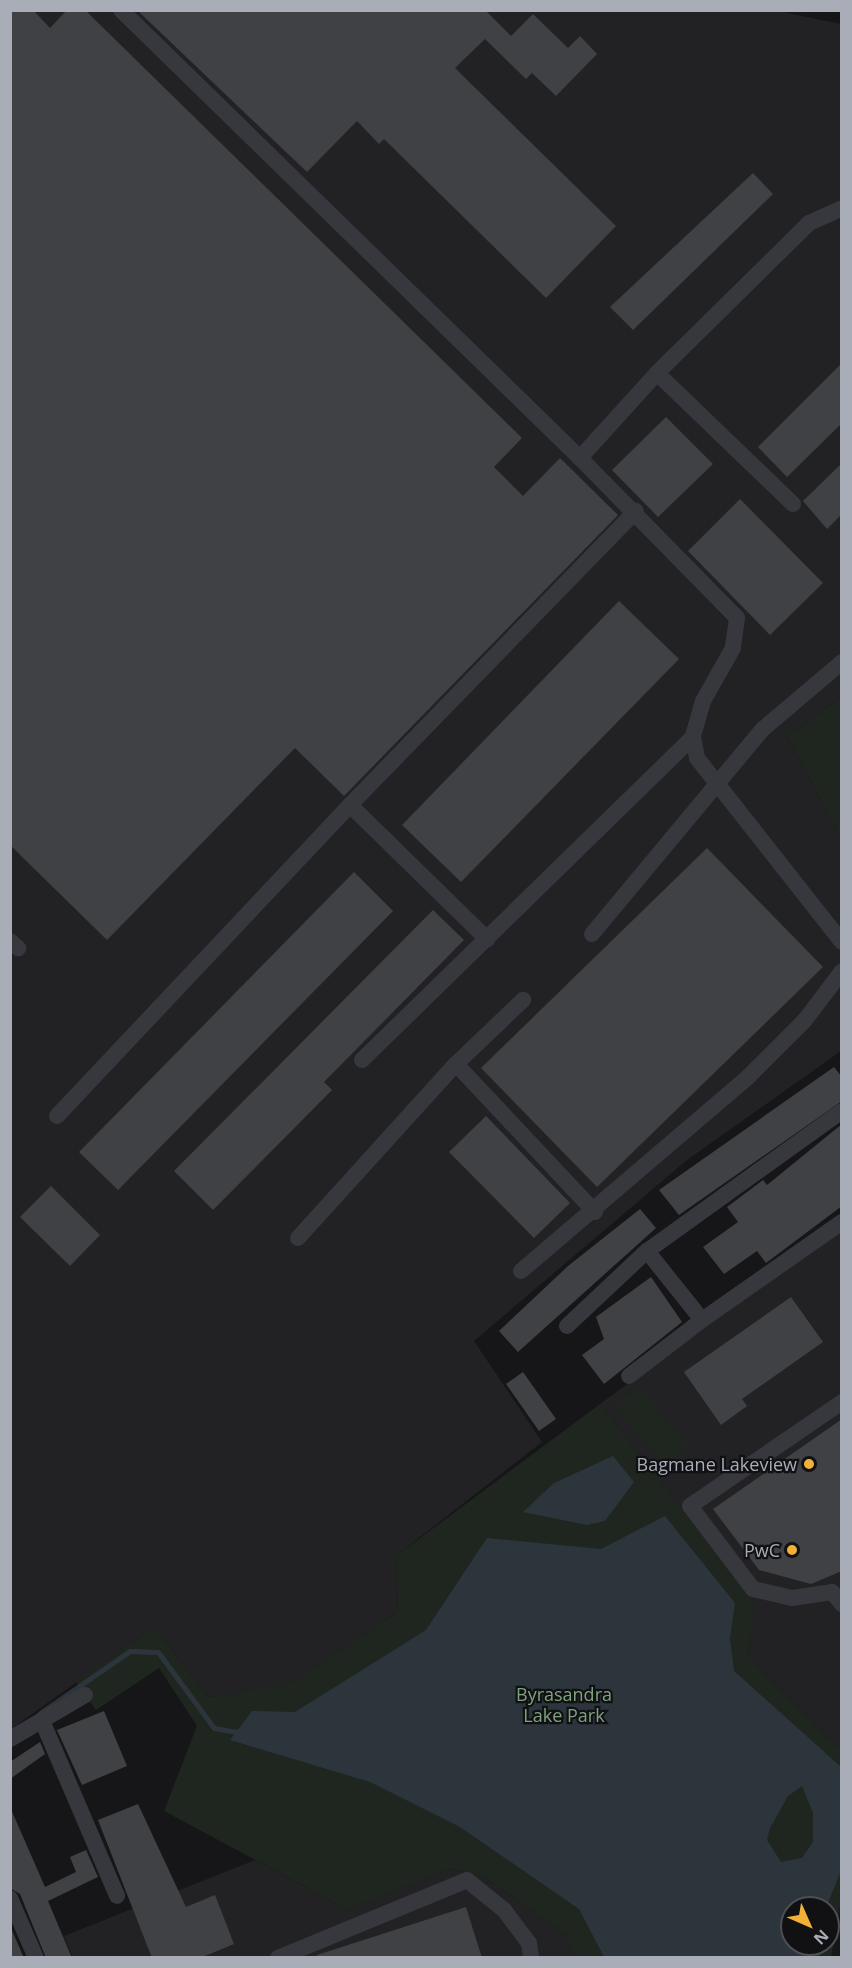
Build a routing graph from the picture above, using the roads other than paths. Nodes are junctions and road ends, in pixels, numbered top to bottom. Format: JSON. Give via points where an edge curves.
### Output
{"nodes":[{"id":1,"x":121,"y":10,"type":"edge"},
{"id":2,"x":842,"y":208,"type":"edge"},
{"id":3,"x":657,"y":373,"type":"junction"},
{"id":4,"x":580,"y":458,"type":"junction"},
{"id":5,"x":793,"y":504,"type":"dead end"},
{"id":6,"x":636,"y":511,"type":"junction"},
{"id":7,"x":842,"y":662,"type":"edge"},
{"id":8,"x":693,"y":736,"type":"junction"},
{"id":9,"x":716,"y":789,"type":"junction"},
{"id":10,"x":350,"y":804,"type":"junction"},
{"id":11,"x":592,"y":934,"type":"dead end"},
{"id":12,"x":487,"y":939,"type":"junction"},
{"id":13,"x":842,"y":942,"type":"edge"},
{"id":14,"x":842,"y":971,"type":"edge"},
{"id":15,"x":523,"y":1000,"type":"dead end"},
{"id":16,"x":362,"y":1060,"type":"dead end"},
{"id":17,"x":456,"y":1065,"type":"junction"},
{"id":18,"x":842,"y":1111,"type":"edge"},
{"id":19,"x":57,"y":1116,"type":"dead end"},
{"id":20,"x":595,"y":1212,"type":"junction"},
{"id":21,"x":842,"y":1222,"type":"edge"},
{"id":22,"x":298,"y":1238,"type":"dead end"},
{"id":23,"x":647,"y":1251,"type":"junction"},
{"id":24,"x":521,"y":1271,"type":"dead end"},
{"id":25,"x":702,"y":1320,"type":"junction"},
{"id":26,"x":567,"y":1326,"type":"dead end"},
{"id":27,"x":629,"y":1376,"type":"dead end"},
{"id":28,"x":842,"y":1402,"type":"edge"},
{"id":29,"x":842,"y":1604,"type":"edge"},
{"id":30,"x":85,"y":1695,"type":"dead end"},
{"id":31,"x":43,"y":1723,"type":"junction"},
{"id":32,"x":10,"y":1739,"type":"edge"},
{"id":33,"x":117,"y":1896,"type":"dead end"},
{"id":34,"x":10,"y":1898,"type":"edge"},
{"id":35,"x":36,"y":1958,"type":"edge"},
{"id":36,"x":278,"y":1958,"type":"edge"},
{"id":37,"x":531,"y":1958,"type":"edge"}],
"edges":[{"from":1,"to":4,"type":"street"},
{"from":2,"to":3,"type":"street","via":[[809,223]]},
{"from":3,"to":4,"type":"street"},
{"from":3,"to":5,"type":"street"},
{"from":4,"to":6,"type":"street"},
{"from":6,"to":8,"type":"street","via":[[737,618],[733,648],[703,701]]},
{"from":6,"to":10,"type":"street"},
{"from":7,"to":9,"type":"street","via":[[763,729]]},
{"from":8,"to":9,"type":"street","via":[[697,758]]},
{"from":8,"to":12,"type":"street"},
{"from":9,"to":11,"type":"street"},
{"from":9,"to":13,"type":"street"},
{"from":10,"to":12,"type":"street"},
{"from":10,"to":19,"type":"street"},
{"from":12,"to":16,"type":"street"},
{"from":14,"to":20,"type":"street","via":[[805,1020],[747,1078]]},
{"from":15,"to":17,"type":"street"},
{"from":17,"to":20,"type":"street"},
{"from":17,"to":22,"type":"street"},
{"from":18,"to":23,"type":"street"},
{"from":20,"to":24,"type":"street"},
{"from":21,"to":25,"type":"street"},
{"from":23,"to":25,"type":"street"},
{"from":23,"to":26,"type":"street"},
{"from":25,"to":27,"type":"street"},
{"from":28,"to":29,"type":"street","via":[[690,1506],[753,1589],[792,1598],[832,1592]]},
{"from":30,"to":31,"type":"street"},
{"from":31,"to":32,"type":"street"},
{"from":31,"to":33,"type":"street"},
{"from":34,"to":35,"type":"street"},
{"from":36,"to":37,"type":"street","via":[[467,1880],[504,1910],[529,1943]]}]}
